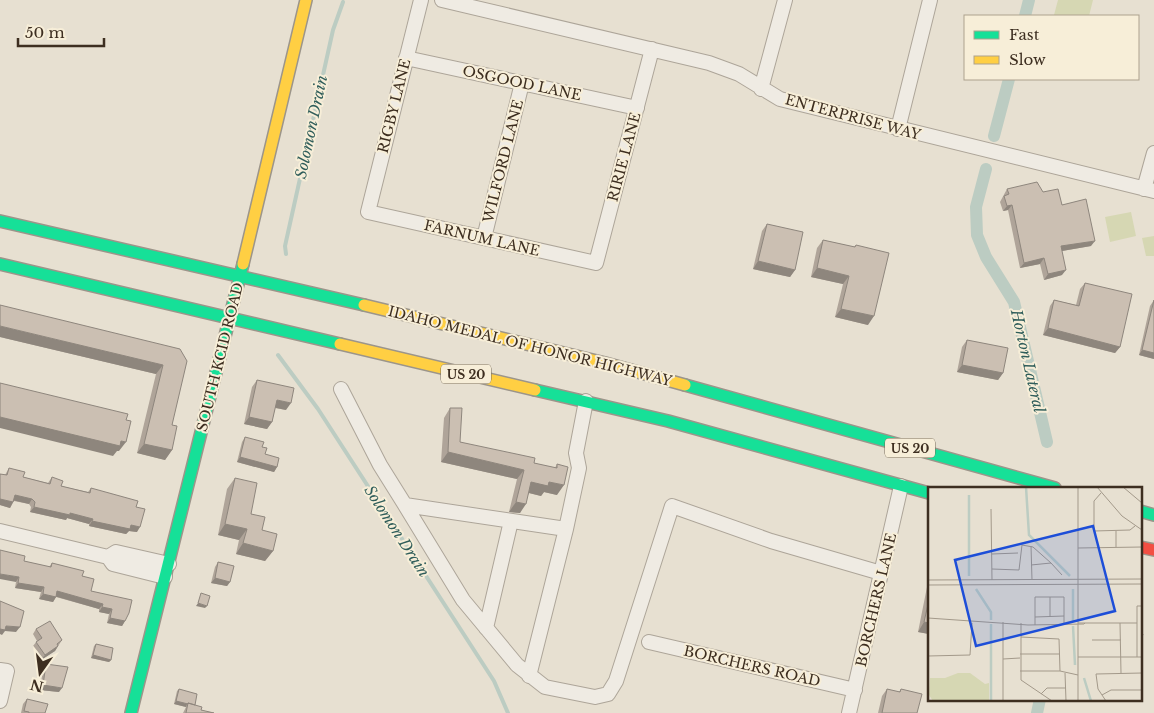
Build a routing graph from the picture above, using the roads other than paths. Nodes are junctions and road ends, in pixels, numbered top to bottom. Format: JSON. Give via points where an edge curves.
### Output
{"nodes":[{"id":1,"x":306,"y":0,"type":"edge"},
{"id":2,"x":421,"y":0,"type":"edge"},
{"id":3,"x":442,"y":0,"type":"edge"},
{"id":4,"x":785,"y":0,"type":"edge"},
{"id":5,"x":930,"y":0,"type":"edge"},
{"id":6,"x":652,"y":50,"type":"junction"},
{"id":7,"x":406,"y":58,"type":"junction"},
{"id":8,"x":522,"y":83,"type":"junction"},
{"id":9,"x":761,"y":89,"type":"junction"},
{"id":10,"x":637,"y":108,"type":"junction"},
{"id":11,"x":898,"y":129,"type":"junction"},
{"id":12,"x":1154,"y":153,"type":"edge"},
{"id":13,"x":1149,"y":190,"type":"edge"},
{"id":14,"x":368,"y":212,"type":"joint"},
{"id":15,"x":0,"y":221,"type":"edge"},
{"id":16,"x":484,"y":238,"type":"junction"},
{"id":17,"x":0,"y":264,"type":"edge"},
{"id":18,"x":596,"y":264,"type":"joint"},
{"id":19,"x":240,"y":275,"type":"junction"},
{"id":20,"x":230,"y":319,"type":"junction"},
{"id":21,"x":341,"y":389,"type":"dead end"},
{"id":22,"x":586,"y":401,"type":"junction"},
{"id":23,"x":901,"y":486,"type":"junction"},
{"id":24,"x":1051,"y":487,"type":"edge"},
{"id":25,"x":928,"y":493,"type":"edge"},
{"id":26,"x":405,"y":505,"type":"junction"},
{"id":27,"x":510,"y":521,"type":"junction"},
{"id":28,"x":566,"y":529,"type":"junction"},
{"id":29,"x":0,"y":530,"type":"edge"},
{"id":30,"x":167,"y":571,"type":"junction"},
{"id":31,"x":881,"y":573,"type":"junction"},
{"id":32,"x":486,"y":628,"type":"junction"},
{"id":33,"x":649,"y":642,"type":"dead end"},
{"id":34,"x":4,"y":671,"type":"edge"},
{"id":35,"x":529,"y":676,"type":"junction"},
{"id":36,"x":855,"y":690,"type":"junction"},
{"id":37,"x":0,"y":700,"type":"edge"},
{"id":38,"x":131,"y":713,"type":"edge"},
{"id":39,"x":849,"y":713,"type":"edge"}],
"edges":[{"from":1,"to":19,"type":"main road","name":"SOUTH KCID ROAD"},
{"from":2,"to":7,"type":"street","name":"RIGBY LANE"},
{"from":3,"to":6,"type":"street","name":"ENTERPRISE WAY"},
{"from":4,"to":9,"type":"street"},
{"from":5,"to":11,"type":"street"},
{"from":6,"to":9,"type":"street","name":"ENTERPRISE WAY","via":[[709,63],[739,74]]},
{"from":6,"to":10,"type":"street","name":"RIRIE LANE"},
{"from":7,"to":8,"type":"street","name":"OSGOOD LANE"},
{"from":7,"to":14,"type":"street","name":"RIGBY LANE"},
{"from":8,"to":10,"type":"street","name":"OSGOOD LANE"},
{"from":8,"to":16,"type":"street","name":"WILFORD LANE"},
{"from":9,"to":11,"type":"street","name":"ENTERPRISE WAY","via":[[780,99]]},
{"from":10,"to":18,"type":"street","name":"RIRIE LANE"},
{"from":11,"to":13,"type":"street","name":"ENTERPRISE WAY"},
{"from":12,"to":13,"type":"street"},
{"from":14,"to":16,"type":"street","name":"FARNUM LANE"},
{"from":15,"to":19,"type":"main road","name":"IDAHO MEDAL OF HONOR HIGHWAY"},
{"from":16,"to":18,"type":"street","name":"FARNUM LANE"},
{"from":17,"to":20,"type":"main road","number":"US 20"},
{"from":19,"to":20,"type":"main road","name":"SOUTH KCID ROAD"},
{"from":19,"to":24,"type":"main road","name":"IDAHO MEDAL OF HONOR HIGHWAY","number":"US 20","via":[[605,363]]},
{"from":20,"to":22,"type":"main road","number":"US 20"},
{"from":20,"to":30,"type":"main road","name":"SOUTH KCID ROAD"},
{"from":21,"to":26,"type":"street","via":[[380,465]]},
{"from":22,"to":23,"type":"main road","number":"US 20"},
{"from":22,"to":28,"type":"street","via":[[576,453],[579,468]]},
{"from":23,"to":25,"type":"main road","number":"US 20"},
{"from":23,"to":31,"type":"street","name":"BORCHERS LANE"},
{"from":26,"to":27,"type":"street"},
{"from":26,"to":32,"type":"street","via":[[463,600]]},
{"from":27,"to":28,"type":"street"},
{"from":27,"to":32,"type":"street"},
{"from":28,"to":35,"type":"street"},
{"from":29,"to":30,"type":"street","via":[[108,556],[116,552]]},
{"from":30,"to":38,"type":"main road","name":"SOUTH KCID ROAD"},
{"from":31,"to":35,"type":"street","via":[[771,541],[672,506],[616,680],[608,694],[595,697],[545,686]]},
{"from":31,"to":36,"type":"street","name":"BORCHERS LANE"},
{"from":32,"to":35,"type":"street"},
{"from":33,"to":36,"type":"street","name":"BORCHERS ROAD"},
{"from":34,"to":37,"type":"street"},
{"from":36,"to":39,"type":"street","name":"BORCHERS LANE"}]}
